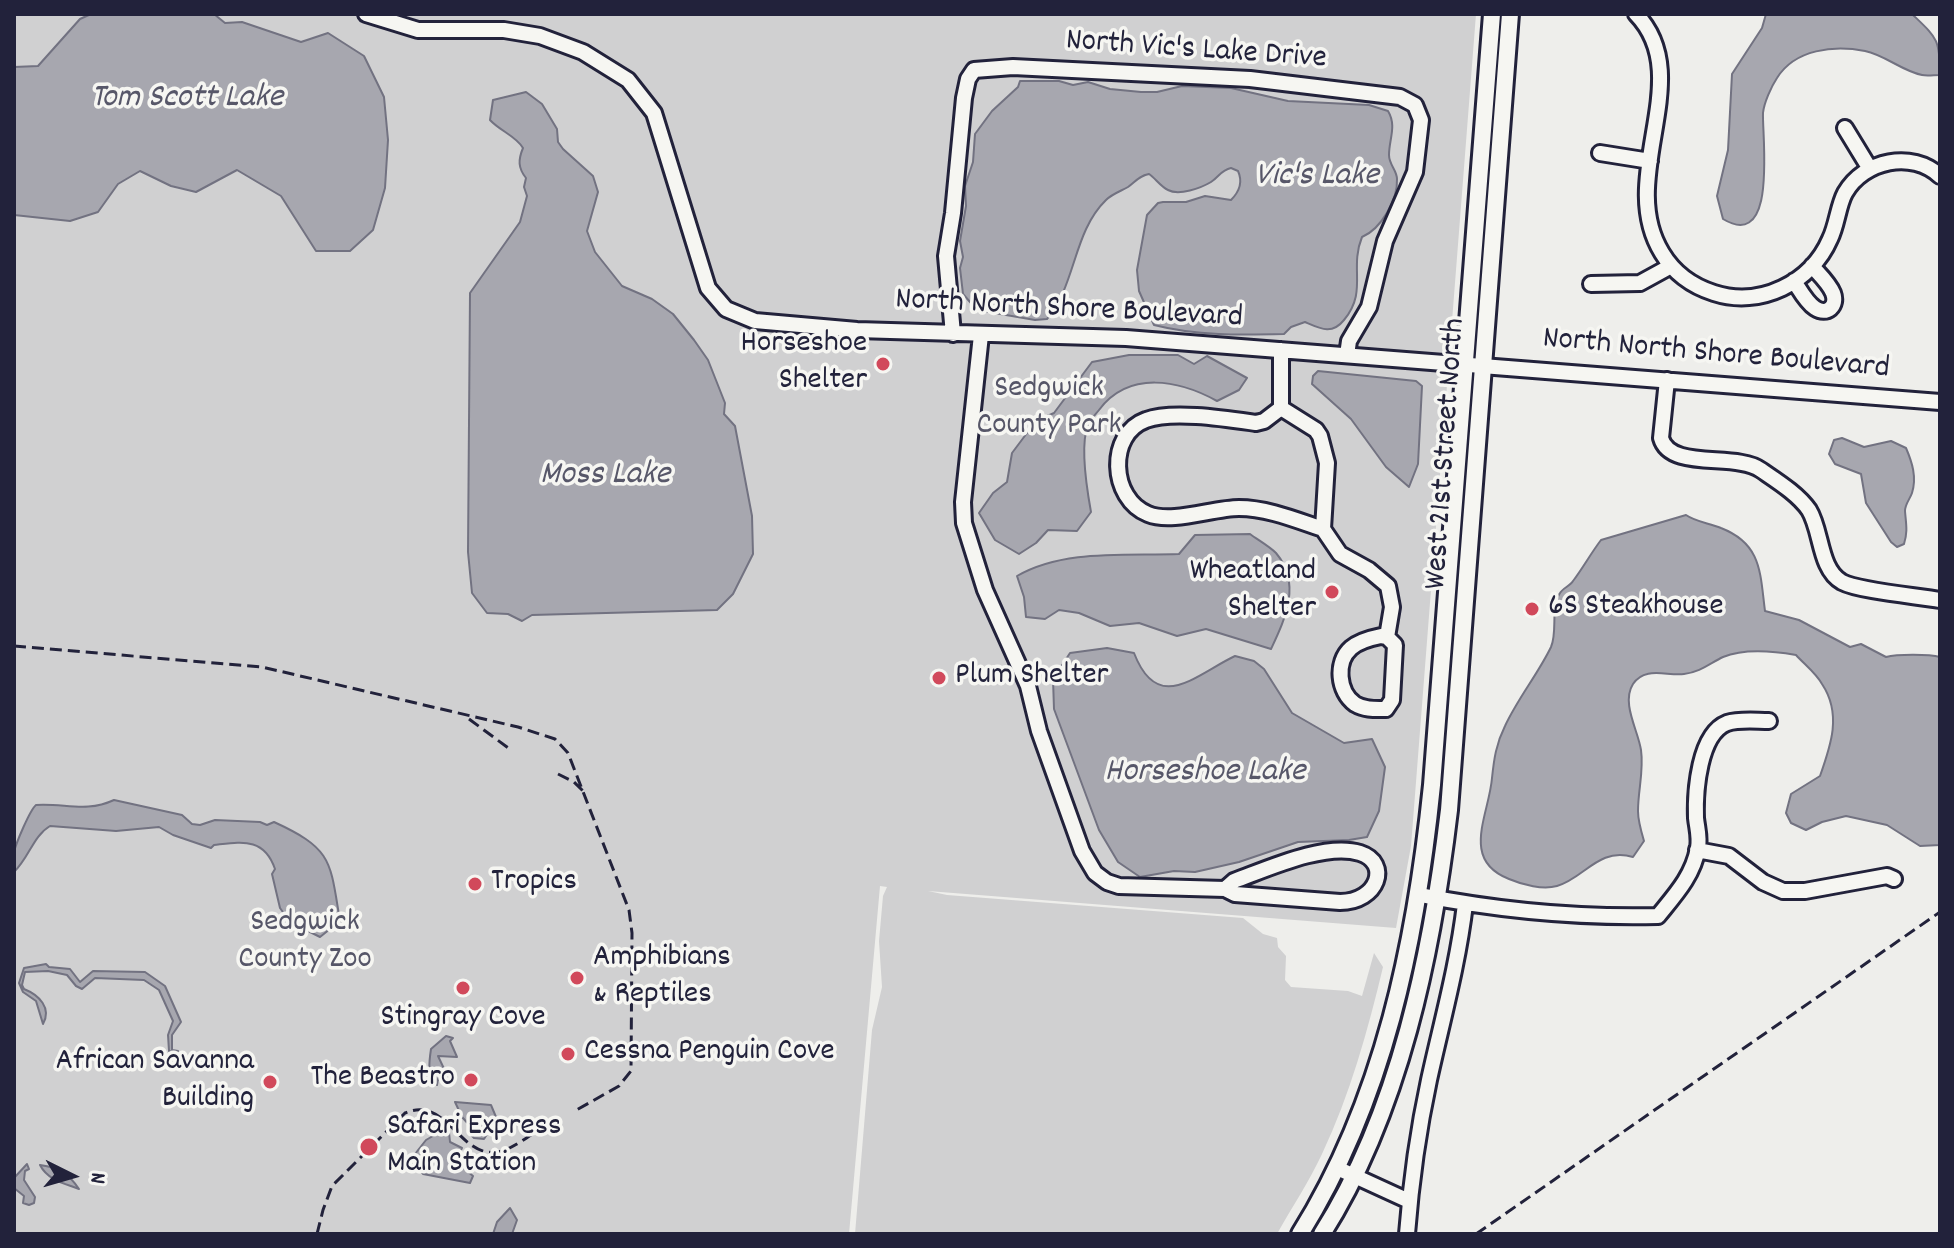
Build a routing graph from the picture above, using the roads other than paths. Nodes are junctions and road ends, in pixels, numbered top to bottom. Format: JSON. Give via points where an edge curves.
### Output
{"nodes":[{"id":1,"x":366,"y":14,"type":"edge"},
{"id":2,"x":1492,"y":14,"type":"edge"},
{"id":3,"x":1510,"y":14,"type":"edge"},
{"id":4,"x":1644,"y":16,"type":"edge"},
{"id":5,"x":1845,"y":128,"type":"dead end"},
{"id":6,"x":1600,"y":153,"type":"dead end"},
{"id":7,"x":1650,"y":161,"type":"junction"},
{"id":8,"x":1870,"y":169,"type":"junction"},
{"id":9,"x":1940,"y":176,"type":"edge"},
{"id":10,"x":1671,"y":266,"type":"junction"},
{"id":11,"x":1812,"y":266,"type":"junction"},
{"id":12,"x":1794,"y":281,"type":"junction"},
{"id":13,"x":1591,"y":284,"type":"dead end"},
{"id":14,"x":953,"y":334,"type":"junction"},
{"id":15,"x":981,"y":335,"type":"junction"},
{"id":16,"x":1281,"y":350,"type":"junction"},
{"id":17,"x":1347,"y":355,"type":"junction"},
{"id":18,"x":1465,"y":364,"type":"junction"},
{"id":19,"x":1483,"y":365,"type":"junction"},
{"id":20,"x":1667,"y":380,"type":"junction"},
{"id":21,"x":1940,"y":402,"type":"edge"},
{"id":22,"x":1281,"y":408,"type":"junction"},
{"id":23,"x":1323,"y":529,"type":"junction"},
{"id":24,"x":1940,"y":600,"type":"edge"},
{"id":25,"x":1387,"y":637,"type":"junction"},
{"id":26,"x":1769,"y":721,"type":"dead end"},
{"id":27,"x":1697,"y":850,"type":"junction"},
{"id":28,"x":1894,"y":879,"type":"dead end"},
{"id":29,"x":1225,"y":889,"type":"junction"},
{"id":30,"x":1420,"y":895,"type":"junction"},
{"id":31,"x":1438,"y":899,"type":"junction"},
{"id":32,"x":1465,"y":904,"type":"junction"},
{"id":33,"x":1337,"y":1168,"type":"junction"},
{"id":34,"x":1354,"y":1176,"type":"junction"},
{"id":35,"x":1409,"y":1201,"type":"junction"},
{"id":36,"x":1300,"y":1234,"type":"edge"},
{"id":37,"x":1322,"y":1234,"type":"edge"},
{"id":38,"x":1407,"y":1234,"type":"edge"}],
"edges":[{"from":1,"to":14,"type":"street","name":"North North Shore Boulevard","via":[[418,30],[504,30],[540,36],[583,52],[621,75],[654,113],[708,288],[737,316]]},
{"from":2,"to":18,"type":"main road","name":"West 21st Street North"},
{"from":3,"to":19,"type":"main road","name":"West 21st Street North"},
{"from":4,"to":7,"type":"street","via":[[1661,65]]},
{"from":5,"to":8,"type":"street"},
{"from":6,"to":7,"type":"street"},
{"from":7,"to":10,"type":"street","via":[[1648,224]]},
{"from":8,"to":9,"type":"street","via":[[1897,161],[1916,163]]},
{"from":8,"to":11,"type":"street","via":[[1844,194],[1829,242]]},
{"from":10,"to":12,"type":"street","via":[[1696,286],[1732,298],[1769,294]]},
{"from":10,"to":13,"type":"street","via":[[1640,283]]},
{"from":11,"to":12,"type":"street"},
{"from":11,"to":12,"type":"street","via":[[1833,292],[1832,308],[1816,309]]},
{"from":14,"to":15,"type":"street","name":"North North Shore Boulevard"},
{"from":14,"to":17,"type":"street","name":"North Vic's Lake Drive","via":[[946,256],[968,79],[983,67],[1124,72],[1250,79],[1400,97],[1415,105],[1421,120],[1415,172],[1385,241],[1369,307],[1349,341]]},
{"from":15,"to":16,"type":"street","name":"North North Shore Boulevard","via":[[1126,338]]},
{"from":15,"to":29,"type":"street","via":[[964,523],[985,590],[1028,686],[1082,851],[1095,873],[1119,886]]},
{"from":16,"to":17,"type":"street","name":"North North Shore Boulevard"},
{"from":16,"to":22,"type":"street"},
{"from":17,"to":18,"type":"street","name":"North North Shore Boulevard"},
{"from":18,"to":19,"type":"street","name":"North North Shore Boulevard"},
{"from":18,"to":30,"type":"main road","name":"West 21st Street North"},
{"from":19,"to":20,"type":"street","name":"North North Shore Boulevard"},
{"from":19,"to":31,"type":"main road","name":"West 21st Street North"},
{"from":20,"to":21,"type":"street","name":"North North Shore Boulevard"},
{"from":20,"to":24,"type":"street","via":[[1661,438],[1671,453],[1758,467],[1809,510],[1828,565],[1842,581]]},
{"from":22,"to":23,"type":"street","via":[[1320,436],[1327,463]]},
{"from":22,"to":23,"type":"street","via":[[1256,423],[1191,417],[1145,420],[1125,439],[1118,466],[1121,489],[1137,508],[1158,517],[1243,508]]},
{"from":23,"to":25,"type":"street","via":[[1340,554],[1388,586],[1392,607]]},
{"from":25,"to":25,"type":"street","via":[[1356,645],[1341,665],[1344,692],[1365,709],[1386,709],[1392,700],[1395,645]]},
{"from":26,"to":27,"type":"street","via":[[1734,721],[1710,736],[1696,812]]},
{"from":27,"to":28,"type":"street","via":[[1729,856],[1783,891]]},
{"from":27,"to":32,"type":"street","via":[[1684,884],[1658,916]]},
{"from":29,"to":29,"type":"street","via":[[1349,902],[1368,894],[1376,876],[1368,856],[1331,852],[1302,857]]},
{"from":30,"to":31,"type":"street"},
{"from":30,"to":33,"type":"main road","name":"West 21st Street North","via":[[1385,1043]]},
{"from":31,"to":32,"type":"street"},
{"from":31,"to":34,"type":"main road","name":"West 21st Street North","via":[[1400,1053]]},
{"from":32,"to":35,"type":"street"},
{"from":33,"to":34,"type":"street"},
{"from":33,"to":36,"type":"main road","name":"West 21st Street North"},
{"from":34,"to":35,"type":"street"},
{"from":34,"to":37,"type":"main road","name":"West 21st Street North"},
{"from":35,"to":38,"type":"street"}]}
